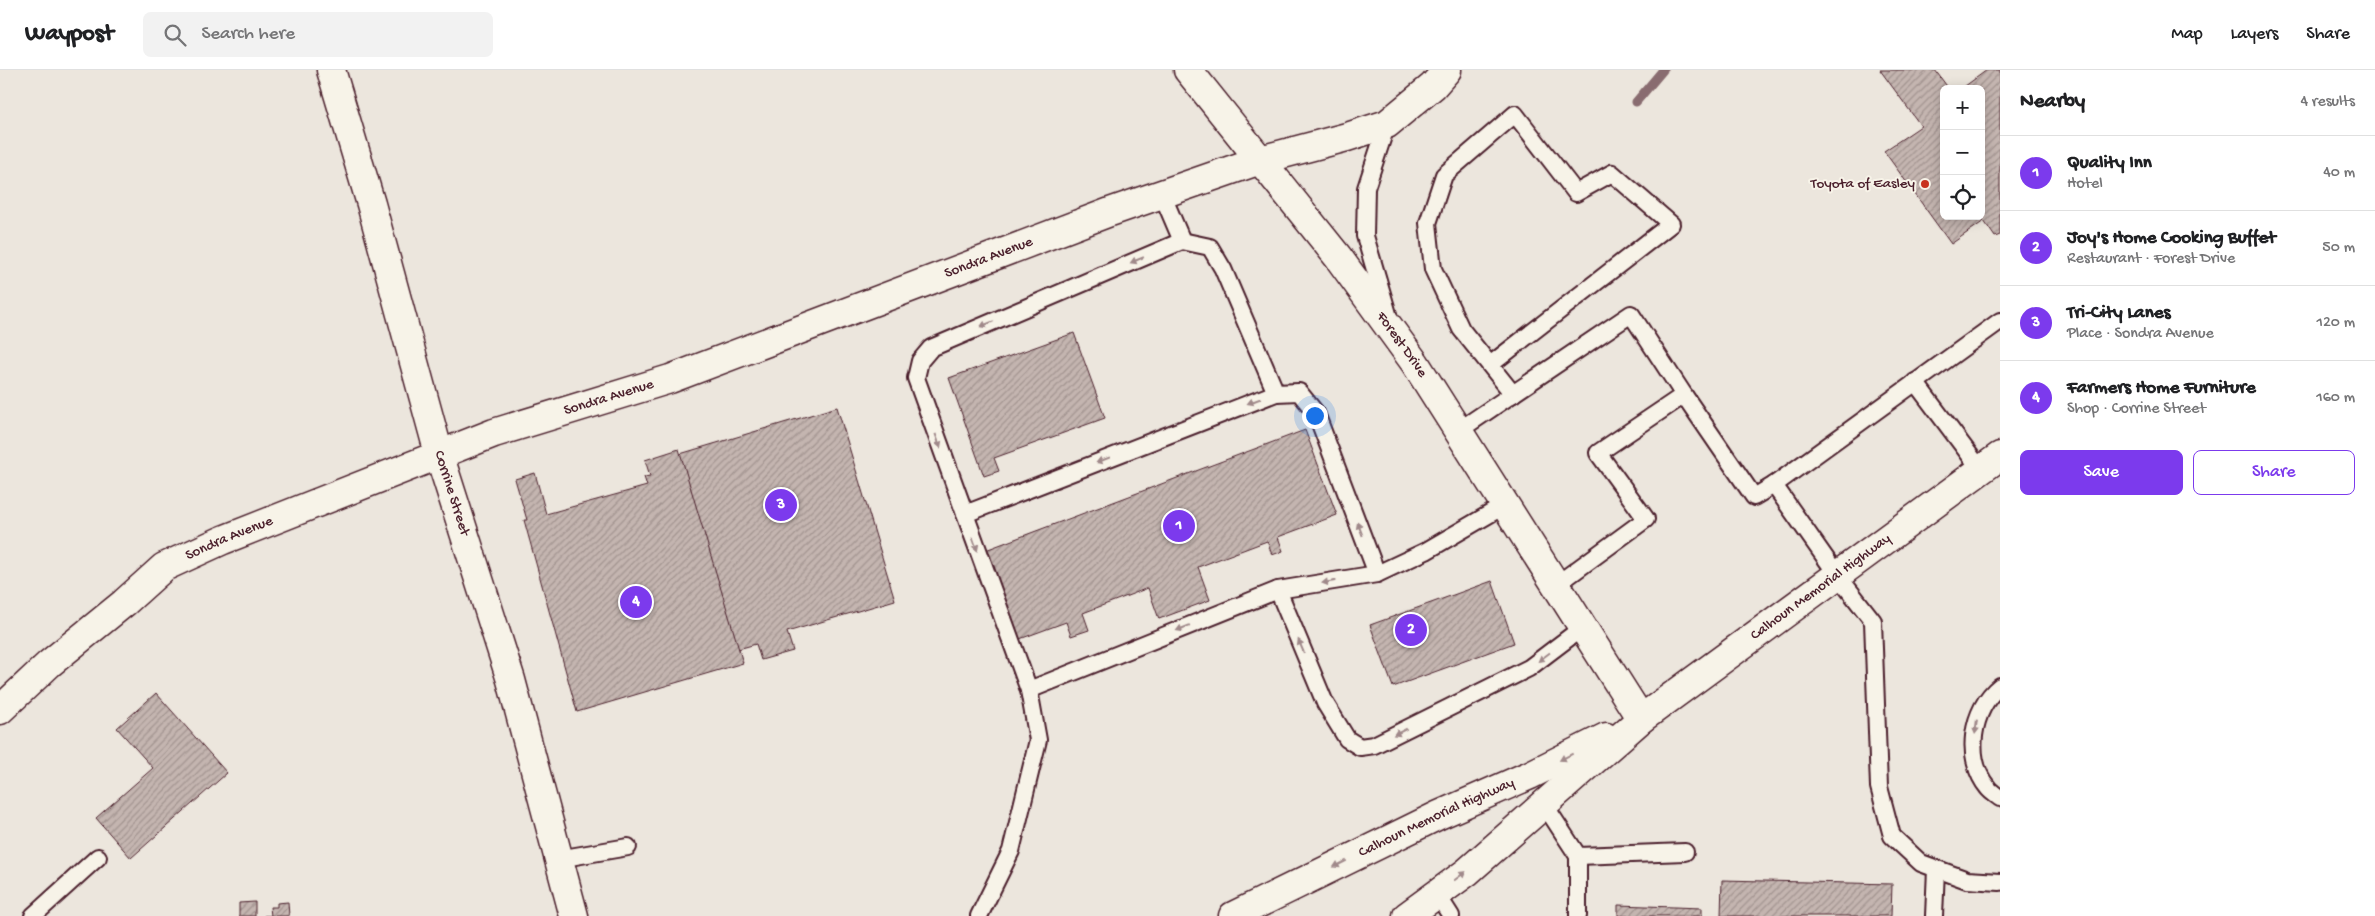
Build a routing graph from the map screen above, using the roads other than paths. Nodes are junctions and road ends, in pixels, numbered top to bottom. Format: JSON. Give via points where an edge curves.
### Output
{"nodes":[{"id":1,"x":331,"y":70,"type":"edge"},
{"id":2,"x":1188,"y":70,"type":"edge"},
{"id":3,"x":1447,"y":70,"type":"edge"},
{"id":4,"x":1388,"y":124,"type":"junction"},
{"id":5,"x":1260,"y":160,"type":"junction"},
{"id":6,"x":1162,"y":194,"type":"junction"},
{"id":7,"x":1182,"y":241,"type":"junction"},
{"id":8,"x":2000,"y":321,"type":"edge"},
{"id":9,"x":1394,"y":333,"type":"junction"},
{"id":10,"x":1490,"y":365,"type":"junction"},
{"id":11,"x":1916,"y":382,"type":"junction"},
{"id":12,"x":1276,"y":393,"type":"junction"},
{"id":13,"x":1513,"y":394,"type":"junction"},
{"id":14,"x":1684,"y":395,"type":"junction"},
{"id":15,"x":1458,"y":431,"type":"junction"},
{"id":16,"x":439,"y":454,"type":"junction"},
{"id":17,"x":1990,"y":463,"type":"edge"},
{"id":18,"x":1774,"y":485,"type":"junction"},
{"id":19,"x":1505,"y":505,"type":"junction"},
{"id":20,"x":965,"y":514,"type":"junction"},
{"id":21,"x":1377,"y":574,"type":"junction"},
{"id":22,"x":1838,"y":576,"type":"junction"},
{"id":23,"x":1556,"y":586,"type":"junction"},
{"id":24,"x":1278,"y":590,"type":"junction"},
{"id":25,"x":1582,"y":627,"type":"junction"},
{"id":26,"x":2000,"y":686,"type":"edge"},
{"id":27,"x":1029,"y":690,"type":"junction"},
{"id":28,"x":0,"y":710,"type":"edge"},
{"id":29,"x":1641,"y":719,"type":"junction"},
{"id":30,"x":2000,"y":798,"type":"edge"},
{"id":31,"x":1544,"y":804,"type":"junction"},
{"id":32,"x":628,"y":847,"type":"dead end"},
{"id":33,"x":1685,"y":852,"type":"dead end"},
{"id":34,"x":1578,"y":856,"type":"junction"},
{"id":35,"x":98,"y":857,"type":"dead end"},
{"id":36,"x":558,"y":859,"type":"junction"},
{"id":37,"x":1936,"y":869,"type":"junction"},
{"id":38,"x":2000,"y":882,"type":"edge"},
{"id":39,"x":1444,"y":905,"type":"edge"},
{"id":40,"x":33,"y":916,"type":"edge"},
{"id":41,"x":574,"y":916,"type":"edge"},
{"id":42,"x":979,"y":916,"type":"edge"},
{"id":43,"x":1233,"y":916,"type":"edge"},
{"id":44,"x":1407,"y":916,"type":"edge"},
{"id":45,"x":1578,"y":916,"type":"edge"},
{"id":46,"x":1934,"y":916,"type":"edge"}],
"edges":[{"from":1,"to":16,"type":"main road","name":"Corrine Street"},
{"from":2,"to":5,"type":"main road","name":"Forest Drive"},
{"from":3,"to":4,"type":"main road"},
{"from":4,"to":5,"type":"main road"},
{"from":4,"to":9,"type":"lane","via":[[1366,188],[1365,236]]},
{"from":5,"to":6,"type":"main road","name":"Sondra Avenue"},
{"from":5,"to":9,"type":"main road","name":"Forest Drive"},
{"from":6,"to":7,"type":"lane"},
{"from":6,"to":16,"type":"main road","name":"Sondra Avenue","via":[[670,379]]},
{"from":7,"to":12,"type":"lane","via":[[1210,247],[1223,269]]},
{"from":7,"to":20,"type":"lane","one_way":true,"via":[[931,348],[920,362],[916,378]]},
{"from":8,"to":11,"type":"lane"},
{"from":9,"to":15,"type":"main road","name":"Forest Drive"},
{"from":10,"to":10,"type":"lane","via":[[1461,330],[1433,270],[1428,222],[1444,175],[1515,114],[1576,193],[1612,173],[1672,224]]},
{"from":10,"to":13,"type":"lane"},
{"from":11,"to":17,"type":"lane"},
{"from":11,"to":18,"type":"lane"},
{"from":12,"to":20,"type":"lane","one_way":true},
{"from":21,"to":12,"type":"lane","one_way":true,"via":[[1316,413],[1299,392]]},
{"from":13,"to":14,"type":"lane","via":[[1631,314]]},
{"from":13,"to":15,"type":"lane"},
{"from":14,"to":18,"type":"lane","via":[[1754,497]]},
{"from":14,"to":23,"type":"lane","via":[[1598,453],[1646,520]]},
{"from":15,"to":19,"type":"main road","name":"Forest Drive"},
{"from":16,"to":28,"type":"main road","name":"Sondra Avenue","via":[[222,540],[164,567]]},
{"from":16,"to":36,"type":"main road","name":"Corrine Street","via":[[511,680]]},
{"from":17,"to":22,"type":"main road","name":"Calhoun Memorial Highway"},
{"from":18,"to":22,"type":"lane"},
{"from":19,"to":21,"type":"lane","via":[[1426,551]]},
{"from":19,"to":23,"type":"main road","name":"Forest Drive"},
{"from":20,"to":27,"type":"lane","one_way":true},
{"from":21,"to":24,"type":"lane","one_way":true},
{"from":22,"to":29,"type":"main road","name":"Calhoun Memorial Highway"},
{"from":22,"to":37,"type":"lane","via":[[1873,621],[1879,787],[1892,836],[1921,863]]},
{"from":23,"to":25,"type":"main road","name":"Forest Drive"},
{"from":25,"to":24,"type":"lane","one_way":true,"via":[[1529,668],[1374,745],[1360,747],[1347,739],[1325,703]]},
{"from":24,"to":27,"type":"lane","one_way":true},
{"from":25,"to":29,"type":"main road","name":"Forest Drive"},
{"from":26,"to":30,"type":"lane","one_way":true,"via":[[1992,692],[1976,720],[1974,758],[1988,788]]},
{"from":27,"to":42,"type":"lane","via":[[1038,740],[1011,851]]},
{"from":29,"to":31,"type":"main road","name":"Calhoun Memorial Highway"},
{"from":29,"to":43,"type":"main road","name":"Calhoun Memorial Highway","one_way":true},
{"from":31,"to":34,"type":"lane"},
{"from":39,"to":31,"type":"main road","name":"Calhoun Memorial Highway","one_way":true,"via":[[1467,872]]},
{"from":32,"to":36,"type":"lane"},
{"from":33,"to":34,"type":"lane"},
{"from":34,"to":45,"type":"lane"},
{"from":35,"to":40,"type":"lane"},
{"from":36,"to":41,"type":"main road","name":"Corrine Street"},
{"from":37,"to":38,"type":"lane","via":[[1967,880]]},
{"from":37,"to":46,"type":"lane"},
{"from":39,"to":44,"type":"main road","name":"Calhoun Memorial Highway"}]}
